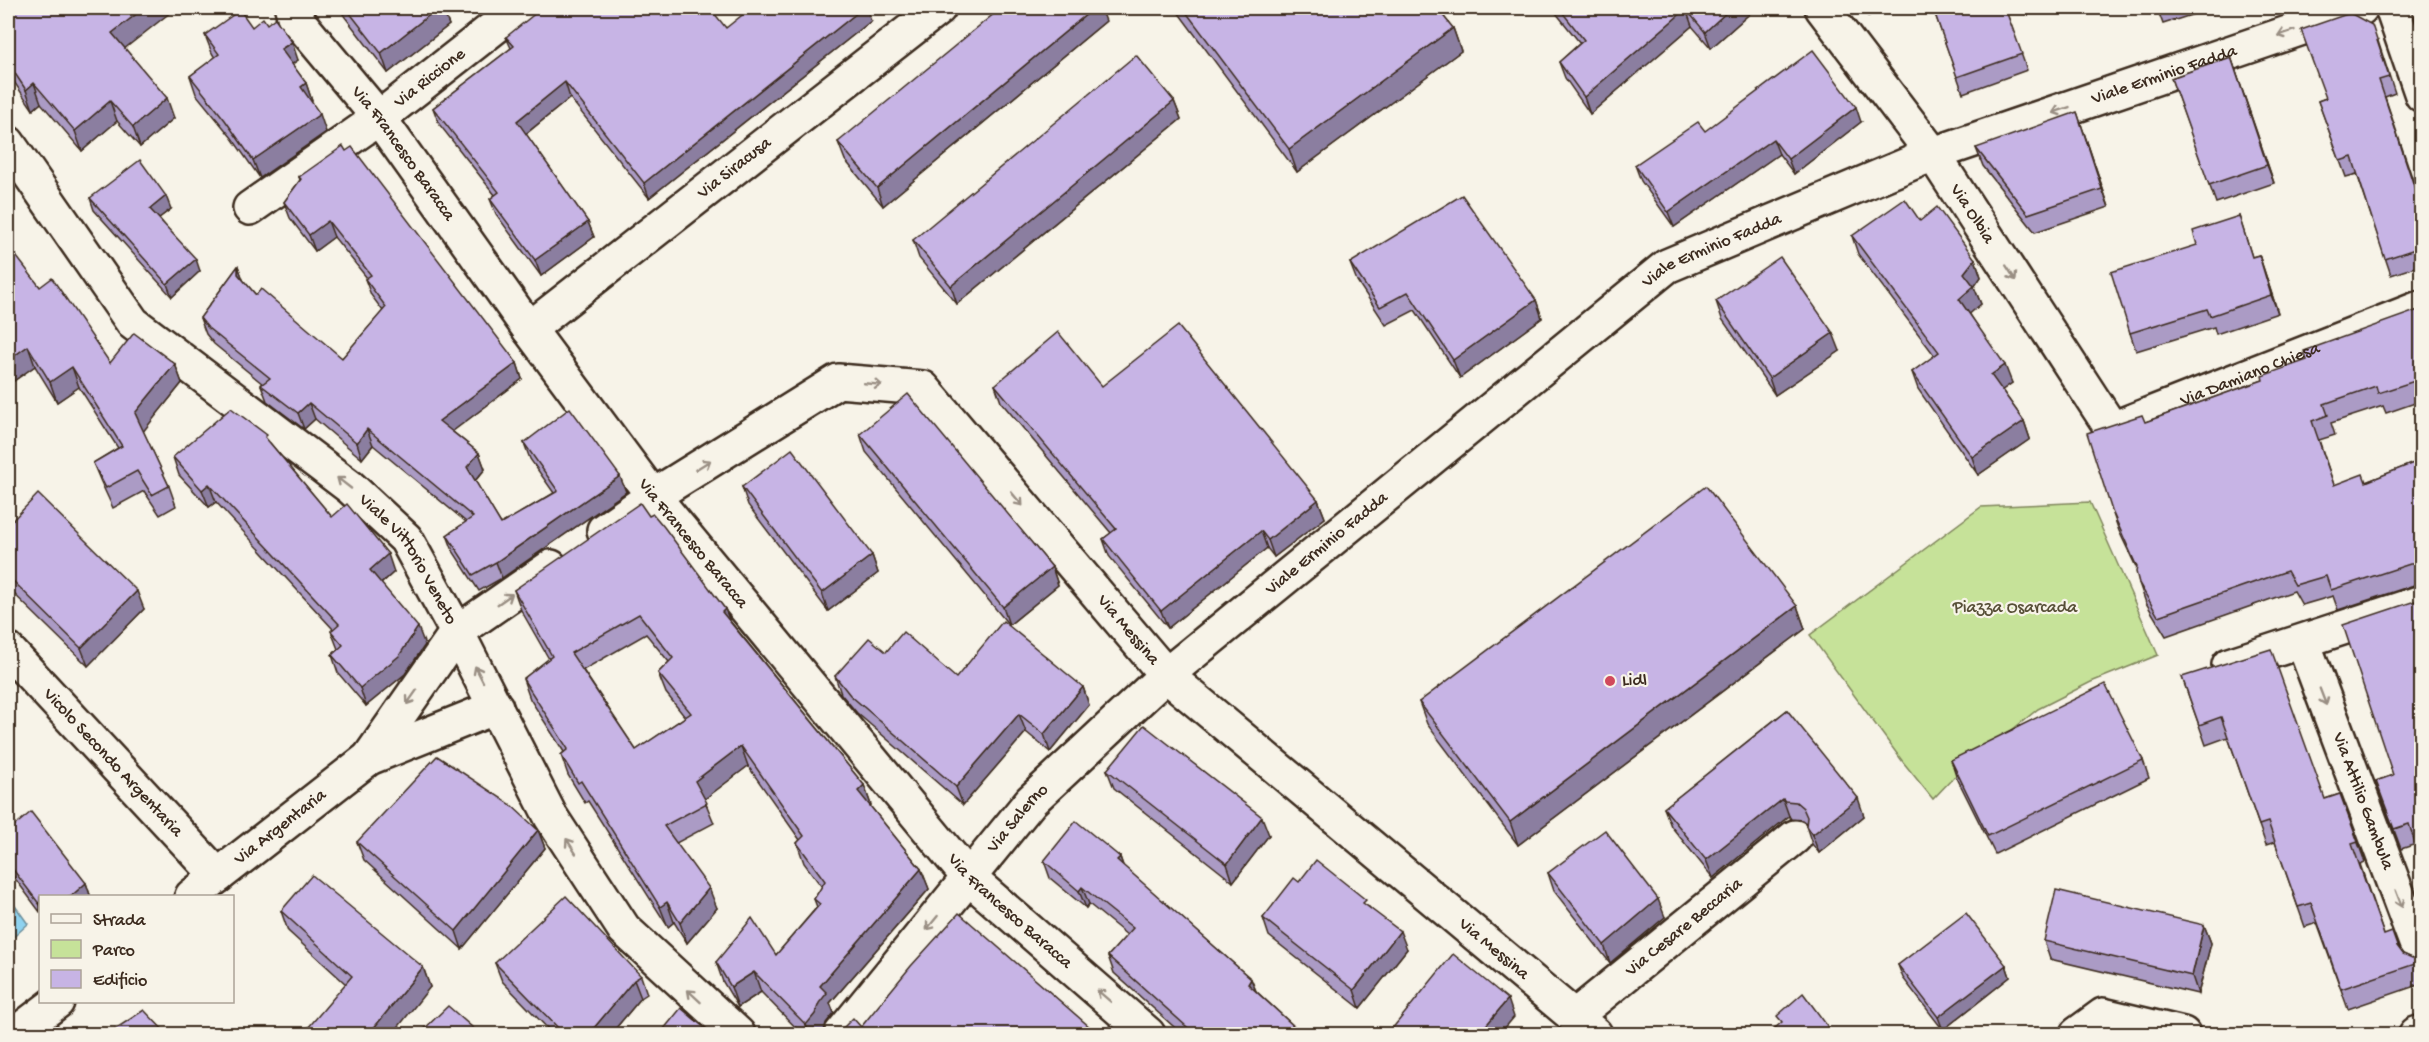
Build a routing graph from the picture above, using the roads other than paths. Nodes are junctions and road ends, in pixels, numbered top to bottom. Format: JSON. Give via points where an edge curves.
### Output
{"nodes":[{"id":1,"x":292,"y":8,"type":"edge"},
{"id":2,"x":519,"y":8,"type":"edge"},
{"id":3,"x":939,"y":8,"type":"edge"},
{"id":4,"x":1822,"y":8,"type":"edge"},
{"id":5,"x":2361,"y":8,"type":"edge"},
{"id":6,"x":2392,"y":8,"type":"edge"},
{"id":7,"x":2421,"y":95,"type":"edge"},
{"id":8,"x":379,"y":118,"type":"junction"},
{"id":9,"x":8,"y":142,"type":"edge"},
{"id":10,"x":1933,"y":154,"type":"junction"},
{"id":11,"x":249,"y":208,"type":"dead end"},
{"id":12,"x":2421,"y":307,"type":"edge"},
{"id":13,"x":529,"y":329,"type":"junction"},
{"id":14,"x":2112,"y":429,"type":"joint"},
{"id":15,"x":653,"y":496,"type":"junction"},
{"id":16,"x":2421,"y":602,"type":"edge"},
{"id":17,"x":457,"y":632,"type":"junction"},
{"id":18,"x":2303,"y":642,"type":"junction"},
{"id":19,"x":8,"y":650,"type":"edge"},
{"id":20,"x":1166,"y":675,"type":"junction"},
{"id":21,"x":2196,"y":676,"type":"edge"},
{"id":22,"x":496,"y":707,"type":"junction"},
{"id":23,"x":369,"y":758,"type":"junction"},
{"id":24,"x":1794,"y":837,"type":"dead end"},
{"id":25,"x":218,"y":876,"type":"junction"},
{"id":26,"x":969,"y":878,"type":"junction"},
{"id":27,"x":194,"y":895,"type":"edge"},
{"id":28,"x":2421,"y":959,"type":"edge"},
{"id":29,"x":56,"y":1003,"type":"edge"},
{"id":30,"x":1584,"y":1026,"type":"edge"},
{"id":31,"x":2421,"y":1032,"type":"edge"},
{"id":32,"x":15,"y":1035,"type":"edge"},
{"id":33,"x":738,"y":1035,"type":"edge"},
{"id":34,"x":841,"y":1035,"type":"edge"},
{"id":35,"x":1148,"y":1035,"type":"edge"},
{"id":36,"x":2077,"y":1035,"type":"edge"},
{"id":37,"x":2183,"y":1035,"type":"edge"},
{"id":38,"x":2416,"y":1035,"type":"edge"}],
"edges":[{"from":1,"to":8,"type":"street","name":"Via Francesco Baracca"},
{"from":2,"to":8,"type":"street","name":"Via Riccione"},
{"from":3,"to":13,"type":"street","name":"Via Siracusa"},
{"from":4,"to":10,"type":"street","name":"Via Olbia"},
{"from":5,"to":10,"type":"street","name":"Viale Erminio Fadda","one_way":true},
{"from":6,"to":7,"type":"street"},
{"from":8,"to":11,"type":"street","name":"Via Riccione"},
{"from":8,"to":13,"type":"street","name":"Via Francesco Baracca"},
{"from":17,"to":9,"type":"street","name":"Viale Vittorio Veneto","one_way":true,"via":[[406,539],[350,487],[133,323]]},
{"from":10,"to":14,"type":"street","name":"Via Olbia","one_way":true},
{"from":10,"to":20,"type":"street","name":"Viale Erminio Fadda","via":[[1667,266]]},
{"from":12,"to":14,"type":"street","name":"Via Damiano Chiesa"},
{"from":13,"to":15,"type":"street","name":"Via Francesco Baracca"},
{"from":17,"to":15,"type":"street","name":"Via Messina","one_way":true},
{"from":15,"to":20,"type":"street","name":"Via Messina","one_way":true,"via":[[838,381],[922,388]]},
{"from":15,"to":26,"type":"street","name":"Via Francesco Baracca"},
{"from":16,"to":18,"type":"street"},
{"from":22,"to":17,"type":"street","name":"Viale Vittorio Veneto","one_way":true},
{"from":17,"to":23,"type":"street","name":"Via Argentaria","one_way":true},
{"from":18,"to":21,"type":"street"},
{"from":18,"to":28,"type":"street","name":"Via Attilio Gambula","one_way":true},
{"from":19,"to":25,"type":"street","name":"Vicolo Secondo Argentaria"},
{"from":20,"to":26,"type":"street","name":"Via Salerno","via":[[1031,801]]},
{"from":20,"to":30,"type":"street","name":"Via Messina"},
{"from":22,"to":23,"type":"street","name":"Via Argentaria"},
{"from":33,"to":22,"type":"street","name":"Viale Vittorio Veneto","one_way":true,"via":[[624,929],[551,817]]},
{"from":23,"to":25,"type":"street","name":"Via Argentaria"},
{"from":24,"to":30,"type":"street","name":"Via Cesare Beccaria"},
{"from":25,"to":27,"type":"street","name":"Via Argentaria"},
{"from":26,"to":34,"type":"street","name":"Via Salerno","one_way":true},
{"from":35,"to":26,"type":"street","name":"Via Francesco Baracca","one_way":true},
{"from":29,"to":32,"type":"street"},
{"from":31,"to":38,"type":"street"},
{"from":36,"to":37,"type":"street","via":[[2103,1014]]}]}
